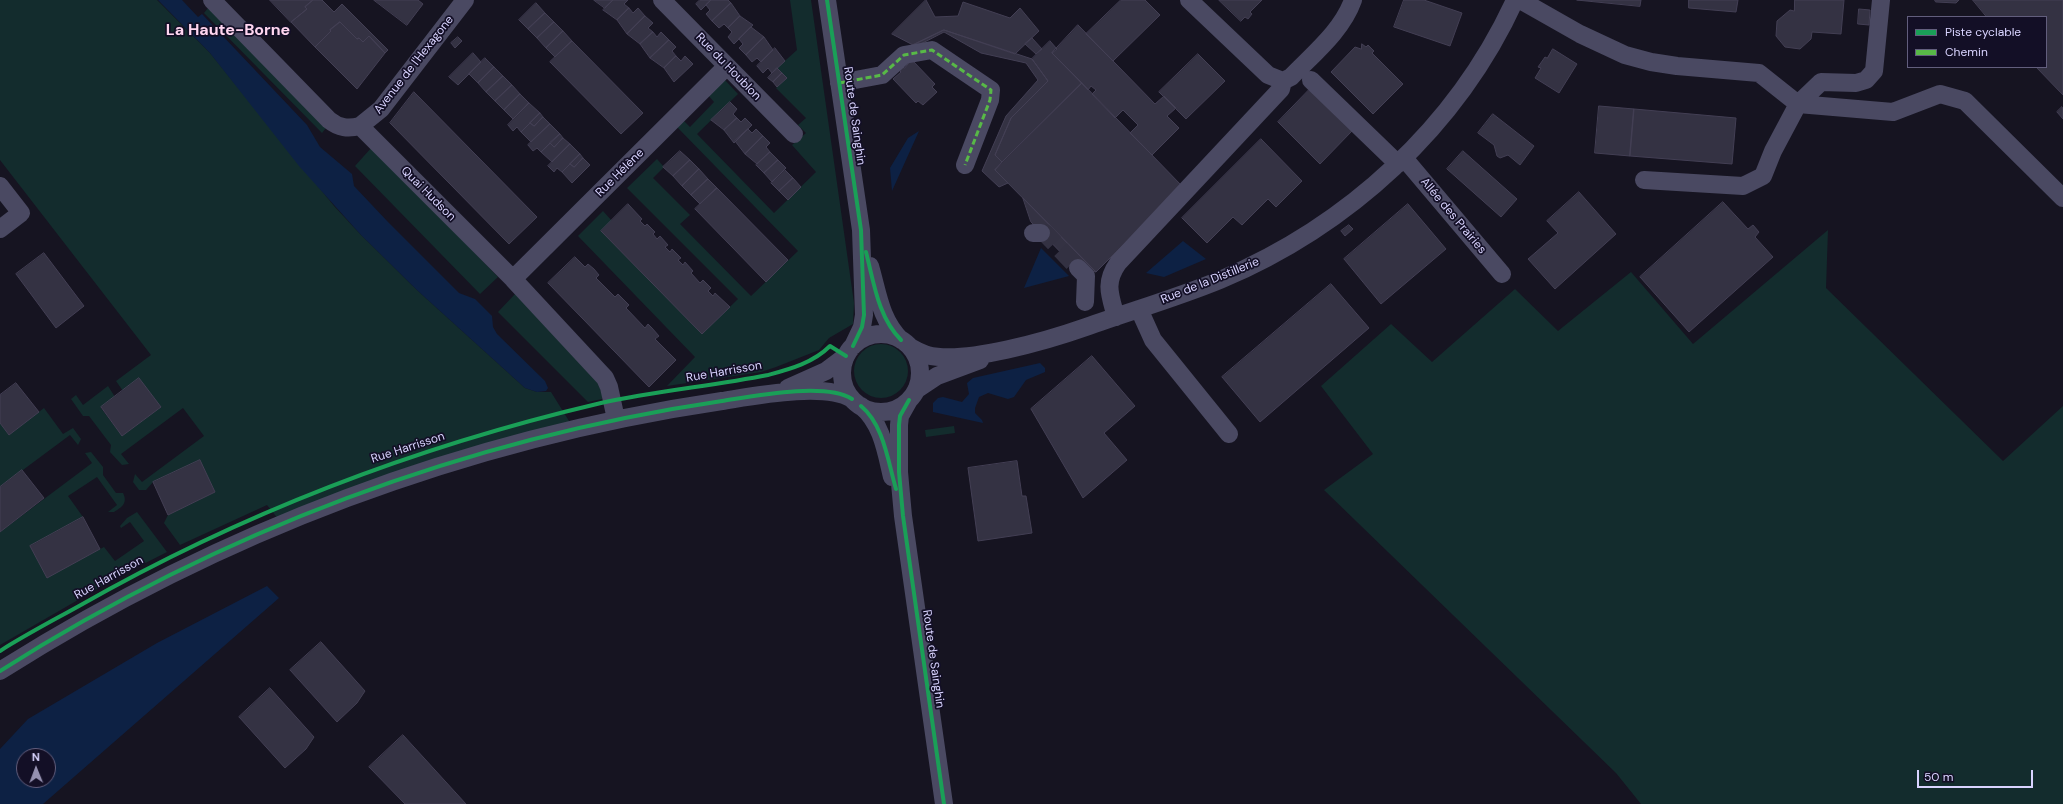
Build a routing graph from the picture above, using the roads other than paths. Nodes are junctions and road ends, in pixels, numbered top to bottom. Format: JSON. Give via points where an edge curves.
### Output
{"nodes":[{"id":1,"x":212,"y":0,"type":"edge"},
{"id":2,"x":465,"y":0,"type":"edge"},
{"id":3,"x":662,"y":0,"type":"edge"},
{"id":4,"x":827,"y":0,"type":"edge"},
{"id":5,"x":1189,"y":0,"type":"edge"},
{"id":6,"x":1353,"y":0,"type":"edge"},
{"id":7,"x":1515,"y":0,"type":"edge"},
{"id":8,"x":1520,"y":0,"type":"edge"},
{"id":9,"x":1881,"y":0,"type":"edge"},
{"id":10,"x":727,"y":66,"type":"junction"},
{"id":11,"x":1311,"y":80,"type":"dead end"},
{"id":12,"x":1283,"y":82,"type":"junction"},
{"id":13,"x":839,"y":83,"type":"junction"},
{"id":14,"x":1798,"y":104,"type":"junction"},
{"id":15,"x":360,"y":126,"type":"junction"},
{"id":16,"x":794,"y":134,"type":"dead end"},
{"id":17,"x":1401,"y":161,"type":"junction"},
{"id":18,"x":965,"y":165,"type":"dead end"},
{"id":19,"x":1644,"y":180,"type":"dead end"},
{"id":20,"x":0,"y":186,"type":"edge"},
{"id":21,"x":2063,"y":198,"type":"edge"},
{"id":22,"x":0,"y":229,"type":"edge"},
{"id":23,"x":861,"y":234,"type":"junction"},
{"id":24,"x":1078,"y":268,"type":"tunnel mouth"},
{"id":25,"x":1502,"y":274,"type":"dead end"},
{"id":26,"x":513,"y":279,"type":"junction"},
{"id":27,"x":1139,"y":309,"type":"junction"},
{"id":28,"x":1116,"y":317,"type":"junction"},
{"id":29,"x":1093,"y":324,"type":"junction"},
{"id":30,"x":905,"y":343,"type":"junction"},
{"id":31,"x":1012,"y":348,"type":"junction"},
{"id":32,"x":850,"y":351,"type":"junction"},
{"id":33,"x":765,"y":394,"type":"junction"},
{"id":34,"x":913,"y":395,"type":"junction"},
{"id":35,"x":857,"y":402,"type":"junction"},
{"id":36,"x":616,"y":419,"type":"junction"},
{"id":37,"x":1229,"y":434,"type":"dead end"},
{"id":38,"x":903,"y":516,"type":"junction"},
{"id":39,"x":0,"y":671,"type":"edge"},
{"id":40,"x":944,"y":804,"type":"edge"}],
"edges":[{"from":1,"to":15,"type":"street","via":[[336,126]]},
{"from":2,"to":15,"type":"street","name":"Avenue de l'Hexagone","via":[[381,109]]},
{"from":3,"to":10,"type":"street","name":"Rue du Houblon"},
{"from":4,"to":13,"type":"street","name":"Route de Sainghin"},
{"from":5,"to":12,"type":"street","via":[[1268,75]]},
{"from":6,"to":12,"type":"street","via":[[1339,26],[1291,77]]},
{"from":7,"to":17,"type":"street","name":"Rue de la Distillerie","via":[[1496,39],[1466,86]]},
{"from":8,"to":14,"type":"street","via":[[1580,34],[1625,55],[1677,66],[1759,73]]},
{"from":9,"to":14,"type":"street","via":[[1874,71],[1866,80],[1856,83],[1821,82]]},
{"from":10,"to":16,"type":"street","name":"Rue du Houblon"},
{"from":10,"to":26,"type":"street","name":"Rue Hélène"},
{"from":11,"to":17,"type":"street","name":"Allée des Prairies"},
{"from":12,"to":28,"type":"street","via":[[1281,89],[1118,263],[1109,278],[1108,287]]},
{"from":13,"to":18,"type":"street","via":[[882,75],[904,55],[932,50],[991,90],[990,100]]},
{"from":13,"to":23,"type":"street","name":"Route de Sainghin"},
{"from":14,"to":19,"type":"street","via":[[1773,150],[1763,176],[1743,186]]},
{"from":14,"to":21,"type":"street","via":[[1893,112],[1940,94],[1965,101]]},
{"from":15,"to":26,"type":"street","name":"Quai Hudson"},
{"from":17,"to":25,"type":"street","name":"Allée des Prairies"},
{"from":17,"to":27,"type":"street","name":"Rue de la Distillerie","via":[[1334,216],[1280,250],[1219,280]]},
{"from":20,"to":22,"type":"street","via":[[21,213]]},
{"from":23,"to":30,"type":"street","name":"Route de Sainghin","via":[[883,315],[892,331]]},
{"from":23,"to":32,"type":"street","name":"Route de Sainghin","via":[[864,315],[862,327]]},
{"from":24,"to":29,"type":"street","via":[[1086,276],[1084,298]]},
{"from":26,"to":36,"type":"street","name":"Quai Hudson","via":[[605,378]]},
{"from":27,"to":28,"type":"street","name":"Rue de la Distillerie"},
{"from":27,"to":37,"type":"street","via":[[1153,340]]},
{"from":28,"to":29,"type":"street","name":"Rue de la Distillerie"},
{"from":29,"to":31,"type":"street","name":"Rue de la Distillerie"},
{"from":30,"to":31,"type":"street","name":"Rue de la Distillerie","via":[[927,355],[940,357],[974,355]]},
{"from":30,"to":32,"type":"street","via":[[890,335],[873,335],[862,339]]},
{"from":30,"to":34,"type":"street","via":[[916,356],[920,368],[920,379]]},
{"from":31,"to":34,"type":"street","name":"Rue de la Distillerie","via":[[937,376]]},
{"from":32,"to":33,"type":"street","via":[[826,371]]},
{"from":32,"to":35,"type":"street","via":[[843,367],[843,378],[846,389]]},
{"from":33,"to":35,"type":"street","via":[[828,391],[839,392]]},
{"from":33,"to":36,"type":"street"},
{"from":34,"to":35,"type":"street","via":[[895,409],[883,412],[872,411]]},
{"from":34,"to":38,"type":"street","name":"Route de Sainghin","via":[[900,416],[899,425],[899,472]]},
{"from":35,"to":38,"type":"street","name":"Route de Sainghin","via":[[868,412],[878,428]]},
{"from":36,"to":39,"type":"street","via":[[469,457],[368,489],[282,523],[131,595]]},
{"from":38,"to":40,"type":"street","name":"Route de Sainghin"}]}
